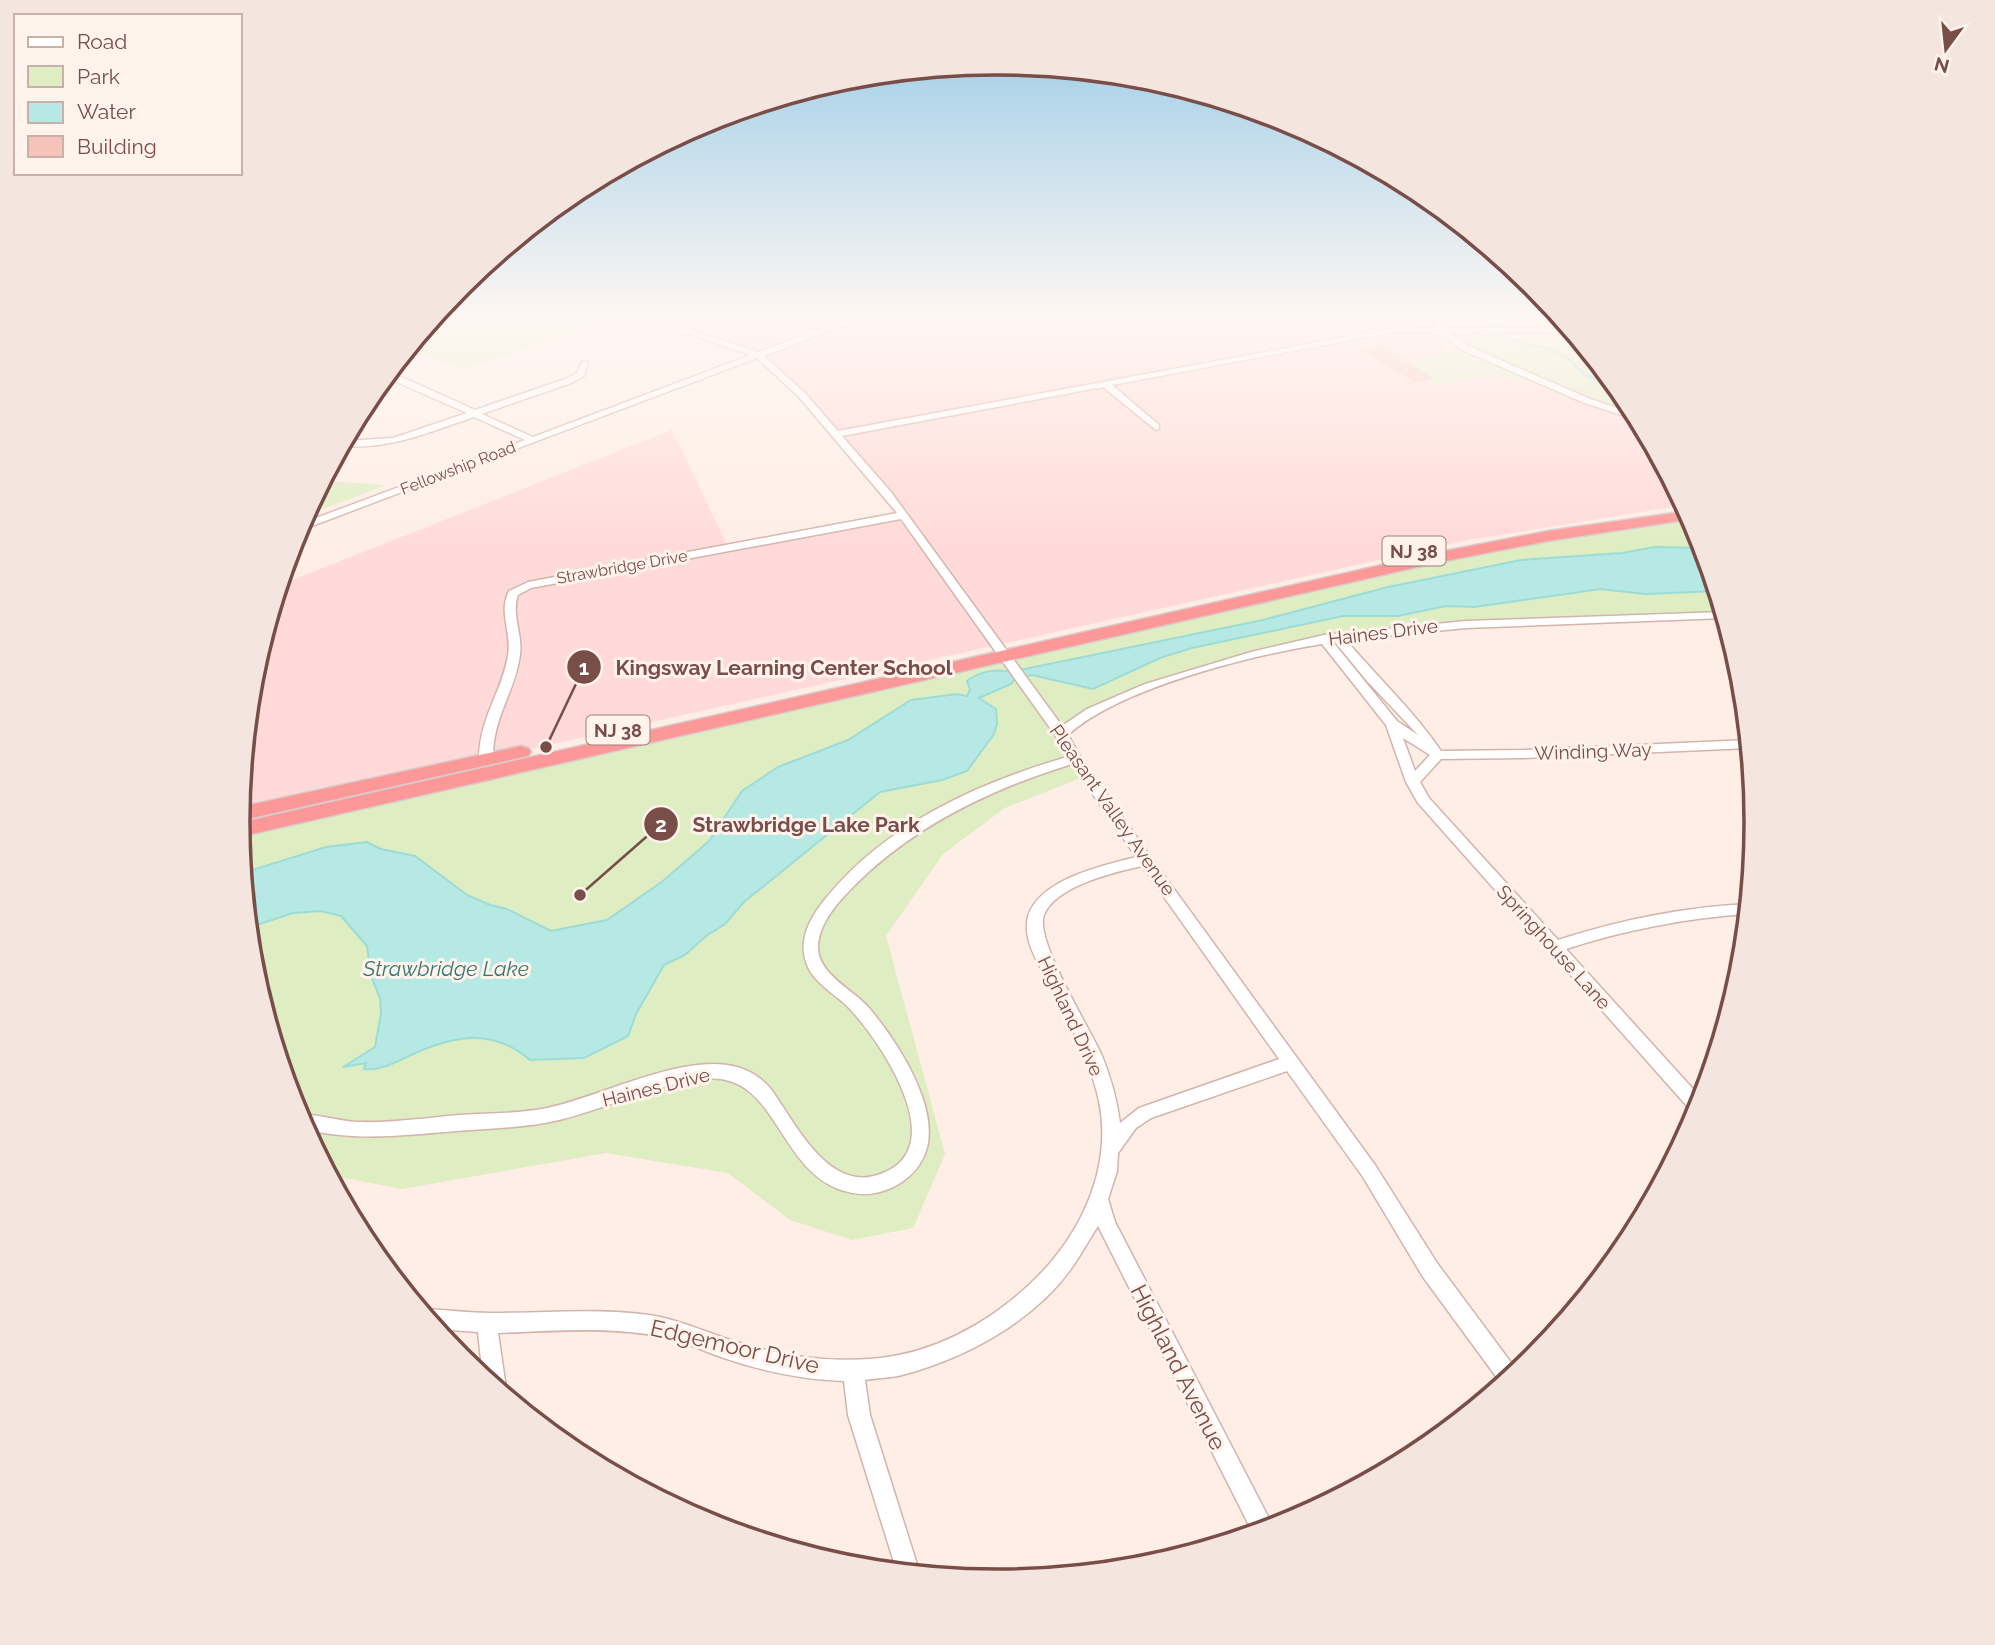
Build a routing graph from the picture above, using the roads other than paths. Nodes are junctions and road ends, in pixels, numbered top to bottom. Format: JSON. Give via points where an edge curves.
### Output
{"nodes":[{"id":1,"x":437,"y":396,"type":"edge"},
{"id":2,"x":525,"y":396,"type":"edge"},
{"id":3,"x":650,"y":396,"type":"edge"},
{"id":4,"x":802,"y":396,"type":"edge"},
{"id":5,"x":1042,"y":396,"type":"edge"},
{"id":6,"x":1119,"y":396,"type":"edge"},
{"id":7,"x":1574,"y":396,"type":"edge"},
{"id":8,"x":1623,"y":414,"type":"edge"},
{"id":9,"x":474,"y":415,"type":"junction"},
{"id":10,"x":1156,"y":427,"type":"dead end"},
{"id":11,"x":838,"y":434,"type":"junction"},
{"id":12,"x":528,"y":442,"type":"junction"},
{"id":13,"x":353,"y":444,"type":"edge"},
{"id":14,"x":1675,"y":507,"type":"edge"},
{"id":15,"x":903,"y":515,"type":"junction"},
{"id":16,"x":1679,"y":517,"type":"edge"},
{"id":17,"x":313,"y":523,"type":"edge"},
{"id":18,"x":1715,"y":615,"type":"edge"},
{"id":19,"x":1331,"y":638,"type":"junction"},
{"id":20,"x":1009,"y":662,"type":"junction"},
{"id":21,"x":1392,"y":724,"type":"junction"},
{"id":22,"x":1061,"y":734,"type":"junction"},
{"id":23,"x":1740,"y":744,"type":"edge"},
{"id":24,"x":1437,"y":755,"type":"junction"},
{"id":25,"x":1075,"y":759,"type":"junction"},
{"id":26,"x":486,"y":760,"type":"junction"},
{"id":27,"x":1413,"y":782,"type":"junction"},
{"id":28,"x":250,"y":811,"type":"edge"},
{"id":29,"x":250,"y":828,"type":"edge"},
{"id":30,"x":1145,"y":859,"type":"junction"},
{"id":31,"x":1739,"y":910,"type":"edge"},
{"id":32,"x":1554,"y":947,"type":"junction"},
{"id":33,"x":1289,"y":1063,"type":"junction"},
{"id":34,"x":1691,"y":1100,"type":"edge"},
{"id":35,"x":314,"y":1123,"type":"edge"},
{"id":36,"x":1111,"y":1149,"type":"junction"},
{"id":37,"x":1100,"y":1201,"type":"junction"},
{"id":38,"x":440,"y":1320,"type":"edge"},
{"id":39,"x":487,"y":1323,"type":"junction"},
{"id":40,"x":853,"y":1371,"type":"junction"},
{"id":41,"x":1505,"y":1371,"type":"edge"},
{"id":42,"x":493,"y":1373,"type":"edge"},
{"id":43,"x":1259,"y":1522,"type":"edge"},
{"id":44,"x":905,"y":1564,"type":"edge"}],
"edges":[{"from":1,"to":9,"type":"street"},
{"from":2,"to":9,"type":"street"},
{"from":3,"to":12,"type":"street","name":"Fellowship Road"},
{"from":4,"to":11,"type":"street","name":"Pleasant Valley Avenue"},
{"from":5,"to":11,"type":"street"},
{"from":6,"to":10,"type":"street"},
{"from":7,"to":8,"type":"street"},
{"from":9,"to":12,"type":"street","via":[[472,418]]},
{"from":9,"to":13,"type":"street","via":[[395,441]]},
{"from":11,"to":15,"type":"street","name":"Pleasant Valley Avenue"},
{"from":12,"to":17,"type":"street","name":"Fellowship Road"},
{"from":14,"to":20,"type":"highway","number":"NJ 38","via":[[1468,540]]},
{"from":15,"to":20,"type":"street","name":"Pleasant Valley Avenue"},
{"from":15,"to":26,"type":"street","name":"Strawbridge Drive","via":[[528,585],[513,593],[514,656],[485,733]]},
{"from":16,"to":20,"type":"highway","number":"NJ 38","via":[[1489,547]]},
{"from":18,"to":19,"type":"street","name":"Haines Drive","via":[[1488,621]]},
{"from":19,"to":21,"type":"street","name":"Springhouse Lane"},
{"from":19,"to":22,"type":"street","name":"Haines Drive","via":[[1198,669],[1099,706]]},
{"from":19,"to":24,"type":"street","via":[[1428,739]]},
{"from":20,"to":22,"type":"street","name":"Pleasant Valley Avenue"},
{"from":20,"to":26,"type":"highway","number":"NJ 38"},
{"from":20,"to":29,"type":"highway","number":"NJ 38"},
{"from":21,"to":24,"type":"street","name":"Springhouse Lane"},
{"from":21,"to":27,"type":"street","name":"Springhouse Lane"},
{"from":22,"to":25,"type":"street","name":"Pleasant Valley Avenue"},
{"from":23,"to":24,"type":"street","name":"Winding Way"},
{"from":24,"to":27,"type":"street"},
{"from":25,"to":30,"type":"street","name":"Pleasant Valley Avenue"},
{"from":25,"to":35,"type":"street","name":"Haines Drive","via":[[997,785],[907,834],[841,891],[811,932],[814,965],[883,1037],[918,1115],[920,1144],[908,1169],[894,1178],[860,1187],[830,1178],[807,1157],[761,1089],[727,1071],[677,1077],[580,1107],[511,1121],[366,1130]]},
{"from":26,"to":28,"type":"highway","number":"NJ 38"},
{"from":27,"to":32,"type":"street","name":"Springhouse Lane","via":[[1432,811]]},
{"from":30,"to":33,"type":"street","name":"Pleasant Valley Avenue"},
{"from":30,"to":36,"type":"street","name":"Highland Drive","via":[[1056,891],[1044,901],[1034,924],[1041,952],[1097,1067],[1111,1121]]},
{"from":31,"to":32,"type":"street","via":[[1637,923]]},
{"from":32,"to":34,"type":"street","name":"Springhouse Lane"},
{"from":33,"to":36,"type":"street","via":[[1145,1114],[1130,1123]]},
{"from":33,"to":41,"type":"street","name":"Pleasant Valley Avenue"},
{"from":36,"to":37,"type":"street","name":"Highland Drive"},
{"from":37,"to":40,"type":"street","name":"Edgemoor Drive","via":[[1060,1269],[1004,1319],[905,1365]]},
{"from":37,"to":43,"type":"street","name":"Highland Avenue","via":[[1106,1224]]},
{"from":38,"to":39,"type":"street","name":"Edgemoor Drive"},
{"from":39,"to":40,"type":"street","name":"Edgemoor Drive","via":[[651,1325],[775,1361]]},
{"from":39,"to":42,"type":"street"},
{"from":40,"to":44,"type":"street","via":[[859,1415]]}]}
